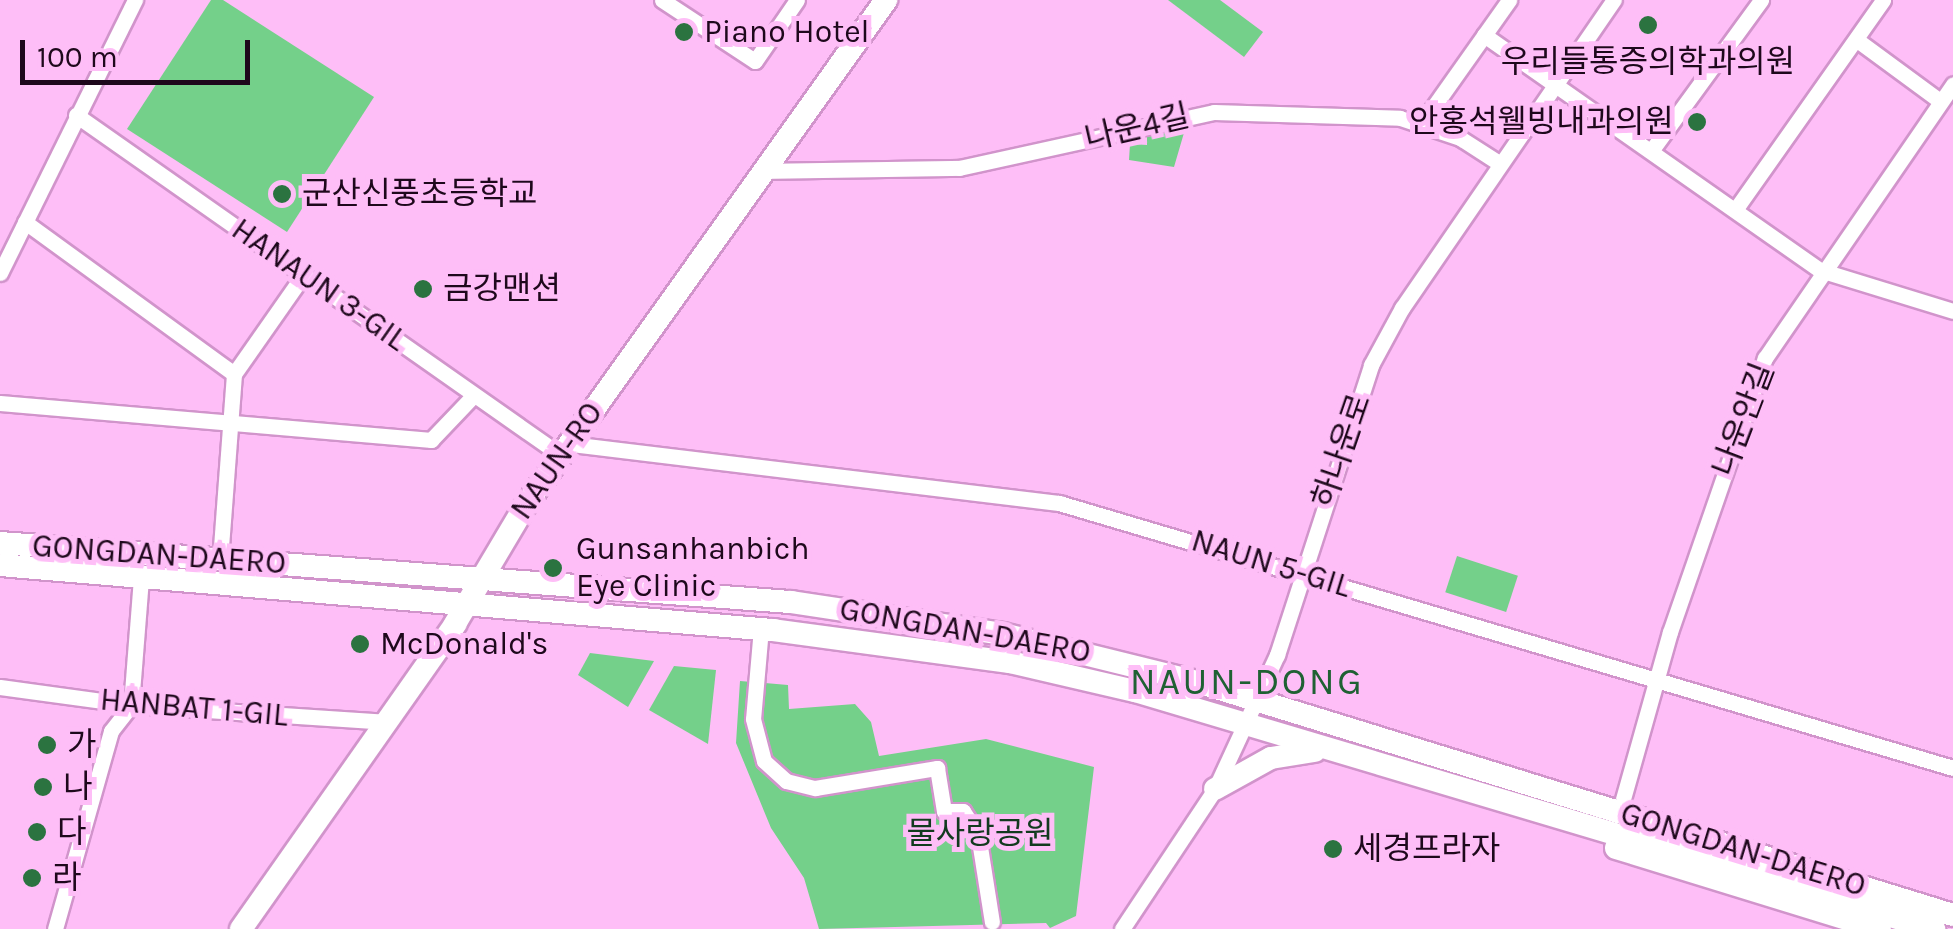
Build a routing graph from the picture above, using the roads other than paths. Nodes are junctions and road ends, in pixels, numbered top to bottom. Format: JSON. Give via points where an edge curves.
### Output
{"nodes":[{"id":1,"x":135,"y":0,"type":"edge"},
{"id":2,"x":662,"y":0,"type":"edge"},
{"id":3,"x":796,"y":0,"type":"edge"},
{"id":4,"x":886,"y":0,"type":"edge"},
{"id":5,"x":1509,"y":0,"type":"edge"},
{"id":6,"x":1614,"y":0,"type":"edge"},
{"id":7,"x":1761,"y":0,"type":"edge"},
{"id":8,"x":1884,"y":0,"type":"edge"},
{"id":9,"x":1484,"y":35,"type":"junction"},
{"id":10,"x":1857,"y":40,"type":"junction"},
{"id":11,"x":1557,"y":84,"type":"junction"},
{"id":12,"x":1953,"y":84,"type":"edge"},
{"id":13,"x":1940,"y":101,"type":"junction"},
{"id":14,"x":76,"y":115,"type":"junction"},
{"id":15,"x":1422,"y":124,"type":"junction"},
{"id":16,"x":1651,"y":151,"type":"junction"},
{"id":17,"x":1499,"y":163,"type":"junction"},
{"id":18,"x":766,"y":171,"type":"junction"},
{"id":19,"x":1735,"y":210,"type":"junction"},
{"id":20,"x":25,"y":222,"type":"junction"},
{"id":21,"x":1820,"y":270,"type":"junction"},
{"id":22,"x":0,"y":272,"type":"edge"},
{"id":23,"x":304,"y":274,"type":"junction"},
{"id":24,"x":1953,"y":311,"type":"edge"},
{"id":25,"x":234,"y":374,"type":"junction"},
{"id":26,"x":474,"y":395,"type":"junction"},
{"id":27,"x":0,"y":404,"type":"edge"},
{"id":28,"x":231,"y":425,"type":"junction"},
{"id":29,"x":566,"y":450,"type":"junction"},
{"id":30,"x":0,"y":543,"type":"edge"},
{"id":31,"x":220,"y":560,"type":"junction"},
{"id":32,"x":0,"y":566,"type":"edge"},
{"id":33,"x":1302,"y":574,"type":"junction"},
{"id":34,"x":141,"y":578,"type":"junction"},
{"id":35,"x":479,"y":579,"type":"junction"},
{"id":36,"x":468,"y":603,"type":"junction"},
{"id":37,"x":761,"y":628,"type":"junction"},
{"id":38,"x":1657,"y":678,"type":"junction"},
{"id":39,"x":0,"y":687,"type":"edge"},
{"id":40,"x":1256,"y":700,"type":"junction"},
{"id":41,"x":131,"y":705,"type":"junction"},
{"id":42,"x":388,"y":722,"type":"junction"},
{"id":43,"x":1244,"y":726,"type":"junction"},
{"id":44,"x":1385,"y":742,"type":"junction"},
{"id":45,"x":1329,"y":752,"type":"junction"},
{"id":46,"x":1953,"y":768,"type":"edge"},
{"id":47,"x":1215,"y":789,"type":"junction"},
{"id":48,"x":1623,"y":799,"type":"junction"},
{"id":49,"x":1953,"y":899,"type":"edge"},
{"id":50,"x":1953,"y":915,"type":"edge"},
{"id":51,"x":992,"y":922,"type":"dead end"},
{"id":52,"x":54,"y":929,"type":"edge"},
{"id":53,"x":241,"y":929,"type":"edge"},
{"id":54,"x":1122,"y":929,"type":"edge"},
{"id":55,"x":1880,"y":929,"type":"edge"},
{"id":56,"x":1934,"y":929,"type":"edge"}],
"edges":[{"from":1,"to":14,"type":"street"},
{"from":2,"to":3,"type":"street","via":[[755,61]]},
{"from":4,"to":18,"type":"street","name":"NAUN-RO"},
{"from":5,"to":9,"type":"street"},
{"from":6,"to":11,"type":"street","name":"하나운로"},
{"from":7,"to":16,"type":"street"},
{"from":8,"to":10,"type":"street"},
{"from":9,"to":11,"type":"street"},
{"from":9,"to":15,"type":"street"},
{"from":10,"to":13,"type":"street"},
{"from":10,"to":19,"type":"street"},
{"from":11,"to":16,"type":"street"},
{"from":11,"to":17,"type":"street","name":"하나운로"},
{"from":12,"to":13,"type":"street","name":"나운안길"},
{"from":13,"to":21,"type":"street","name":"나운안길"},
{"from":14,"to":20,"type":"street"},
{"from":14,"to":23,"type":"street","name":"HANAUN 3-GIL"},
{"from":15,"to":17,"type":"street","name":"나운4길"},
{"from":15,"to":18,"type":"street","name":"나운4길","via":[[1214,112],[959,168]]},
{"from":16,"to":19,"type":"street"},
{"from":17,"to":33,"type":"street","name":"하나운로","via":[[1371,366]]},
{"from":18,"to":29,"type":"street","name":"NAUN-RO"},
{"from":19,"to":21,"type":"street"},
{"from":20,"to":22,"type":"street"},
{"from":20,"to":25,"type":"street"},
{"from":21,"to":24,"type":"street"},
{"from":21,"to":38,"type":"street","name":"나운안길","via":[[1746,400]]},
{"from":23,"to":25,"type":"street"},
{"from":23,"to":26,"type":"street","name":"HANAUN 3-GIL"},
{"from":25,"to":28,"type":"street"},
{"from":26,"to":28,"type":"street","via":[[431,440]]},
{"from":26,"to":29,"type":"street","name":"HANAUN 3-GIL"},
{"from":27,"to":28,"type":"street"},
{"from":28,"to":31,"type":"street"},
{"from":29,"to":33,"type":"street","name":"NAUN 5-GIL","via":[[1032,498]]},
{"from":29,"to":35,"type":"street","name":"NAUN-RO"},
{"from":30,"to":31,"type":"street","name":"GONGDAN-DAERO"},
{"from":31,"to":35,"type":"street","name":"GONGDAN-DAERO"},
{"from":32,"to":34,"type":"street","name":"GONGDAN-DAERO"},
{"from":33,"to":38,"type":"street","name":"NAUN 5-GIL"},
{"from":33,"to":40,"type":"street","name":"하나운로"},
{"from":34,"to":36,"type":"street","name":"GONGDAN-DAERO"},
{"from":34,"to":41,"type":"street"},
{"from":35,"to":36,"type":"street","name":"NAUN-RO"},
{"from":35,"to":40,"type":"street","name":"GONGDAN-DAERO","via":[[893,615],[1108,658]]},
{"from":36,"to":37,"type":"street","name":"GONGDAN-DAERO"},
{"from":36,"to":42,"type":"street","name":"NAUN-RO"},
{"from":37,"to":43,"type":"street","name":"GONGDAN-DAERO","via":[[1010,662]]},
{"from":37,"to":51,"type":"street","via":[[753,719],[764,761],[786,781],[815,788],[938,768],[944,811],[963,811],[978,834]]},
{"from":38,"to":46,"type":"street","name":"NAUN 5-GIL"},
{"from":38,"to":48,"type":"street","name":"나운안길"},
{"from":39,"to":41,"type":"street","name":"HANBAT 1-GIL"},
{"from":40,"to":43,"type":"street","name":"하나운로"},
{"from":40,"to":44,"type":"street","name":"GONGDAN-DAERO"},
{"from":41,"to":42,"type":"street","name":"HANBAT 1-GIL"},
{"from":41,"to":52,"type":"street","via":[[112,731]]},
{"from":42,"to":53,"type":"street","name":"NAUN-RO"},
{"from":43,"to":45,"type":"street","name":"GONGDAN-DAERO"},
{"from":43,"to":47,"type":"street","name":"하나운로"},
{"from":44,"to":48,"type":"street"},
{"from":44,"to":50,"type":"street","name":"GONGDAN-DAERO"},
{"from":45,"to":47,"type":"street","via":[[1271,758]]},
{"from":45,"to":55,"type":"street"},
{"from":45,"to":56,"type":"street","name":"GONGDAN-DAERO"},
{"from":47,"to":54,"type":"street","name":"하나운로"},
{"from":48,"to":49,"type":"street"}]}
